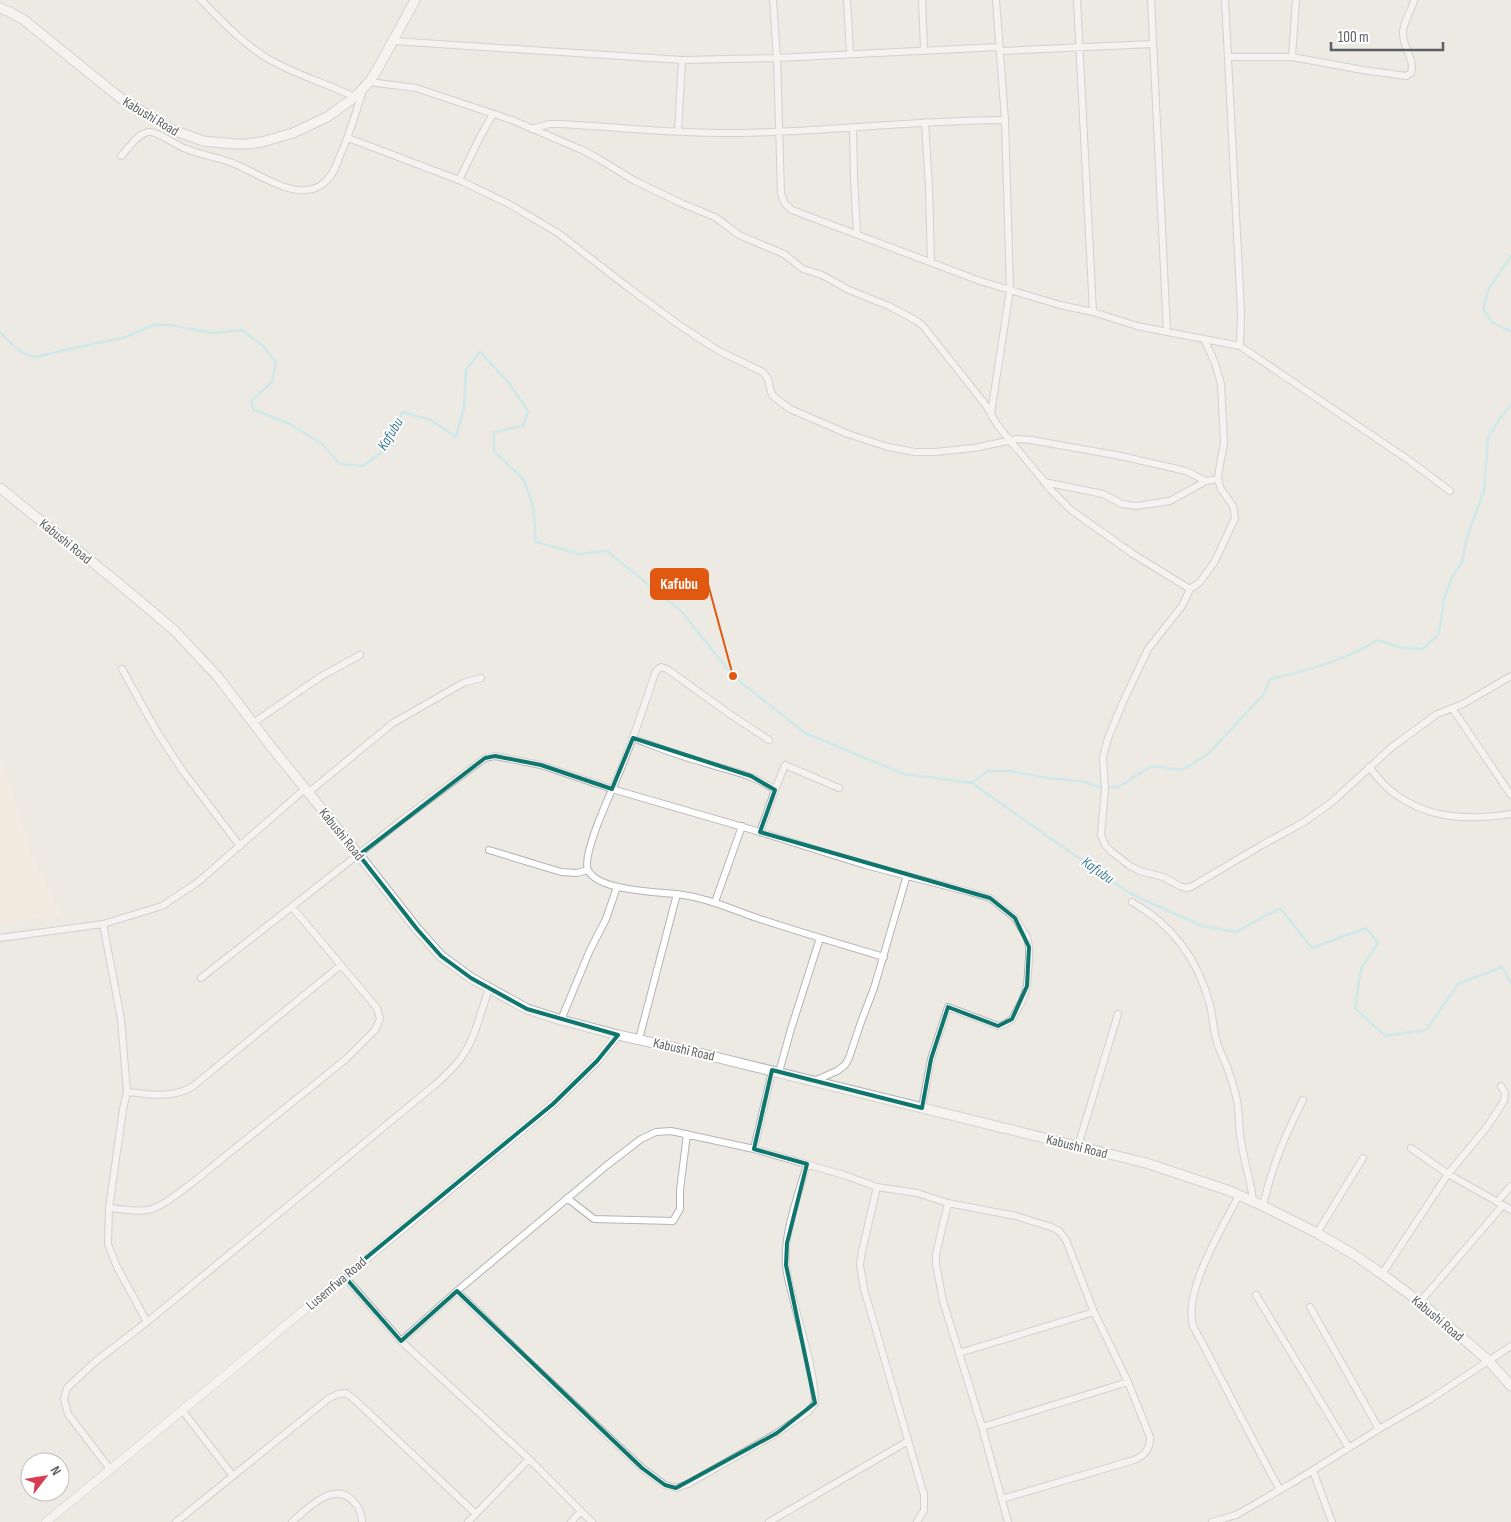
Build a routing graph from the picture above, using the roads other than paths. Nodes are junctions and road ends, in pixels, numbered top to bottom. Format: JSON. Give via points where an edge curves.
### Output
{"nodes":[{"id":1,"x":201,"y":0,"type":"edge"},
{"id":2,"x":415,"y":0,"type":"edge"},
{"id":3,"x":773,"y":0,"type":"edge"},
{"id":4,"x":848,"y":0,"type":"edge"},
{"id":5,"x":922,"y":0,"type":"edge"},
{"id":6,"x":996,"y":0,"type":"edge"},
{"id":7,"x":1077,"y":0,"type":"edge"},
{"id":8,"x":1152,"y":0,"type":"edge"},
{"id":9,"x":1225,"y":0,"type":"edge"},
{"id":10,"x":1296,"y":0,"type":"edge"},
{"id":11,"x":1414,"y":0,"type":"edge"},
{"id":12,"x":0,"y":8,"type":"edge"},
{"id":13,"x":393,"y":41,"type":"junction"},
{"id":14,"x":1153,"y":44,"type":"junction"},
{"id":15,"x":1080,"y":47,"type":"junction"},
{"id":16,"x":1000,"y":49,"type":"junction"},
{"id":17,"x":924,"y":50,"type":"junction"},
{"id":18,"x":850,"y":53,"type":"junction"},
{"id":19,"x":1292,"y":56,"type":"junction"},
{"id":20,"x":1228,"y":57,"type":"junction"},
{"id":21,"x":777,"y":58,"type":"junction"},
{"id":22,"x":682,"y":60,"type":"junction"},
{"id":23,"x":366,"y":86,"type":"junction"},
{"id":24,"x":355,"y":97,"type":"junction"},
{"id":25,"x":493,"y":114,"type":"junction"},
{"id":26,"x":1005,"y":120,"type":"junction"},
{"id":27,"x":924,"y":122,"type":"junction"},
{"id":28,"x":853,"y":128,"type":"junction"},
{"id":29,"x":532,"y":129,"type":"junction"},
{"id":30,"x":678,"y":131,"type":"junction"},
{"id":31,"x":779,"y":131,"type":"junction"},
{"id":32,"x":348,"y":138,"type":"junction"},
{"id":33,"x":216,"y":143,"type":"junction"},
{"id":34,"x":121,"y":156,"type":"dead end"},
{"id":35,"x":211,"y":156,"type":"junction"},
{"id":36,"x":459,"y":180,"type":"junction"},
{"id":37,"x":857,"y":234,"type":"junction"},
{"id":38,"x":931,"y":262,"type":"junction"},
{"id":39,"x":1010,"y":290,"type":"junction"},
{"id":40,"x":1093,"y":312,"type":"junction"},
{"id":41,"x":1167,"y":332,"type":"junction"},
{"id":42,"x":1204,"y":339,"type":"junction"},
{"id":43,"x":1240,"y":346,"type":"junction"},
{"id":44,"x":991,"y":413,"type":"junction"},
{"id":45,"x":1010,"y":440,"type":"junction"},
{"id":46,"x":1218,"y":479,"type":"junction"},
{"id":47,"x":1206,"y":481,"type":"junction"},
{"id":48,"x":1044,"y":482,"type":"junction"},
{"id":49,"x":0,"y":488,"type":"edge"},
{"id":50,"x":1450,"y":491,"type":"dead end"},
{"id":51,"x":1190,"y":589,"type":"junction"},
{"id":52,"x":360,"y":655,"type":"dead end"},
{"id":53,"x":122,"y":669,"type":"dead end"},
{"id":54,"x":1511,"y":676,"type":"edge"},
{"id":55,"x":481,"y":678,"type":"dead end"},
{"id":56,"x":1452,"y":708,"type":"junction"},
{"id":57,"x":253,"y":723,"type":"junction"},
{"id":58,"x":632,"y":738,"type":"junction"},
{"id":59,"x":769,"y":740,"type":"dead end"},
{"id":60,"x":1369,"y":767,"type":"junction"},
{"id":61,"x":839,"y":788,"type":"dead end"},
{"id":62,"x":612,"y":789,"type":"junction"},
{"id":63,"x":307,"y":790,"type":"junction"},
{"id":64,"x":775,"y":790,"type":"junction"},
{"id":65,"x":1511,"y":795,"type":"edge"},
{"id":66,"x":1511,"y":814,"type":"edge"},
{"id":67,"x":742,"y":826,"type":"junction"},
{"id":68,"x":760,"y":832,"type":"junction"},
{"id":69,"x":240,"y":846,"type":"junction"},
{"id":70,"x":489,"y":850,"type":"dead end"},
{"id":71,"x":359,"y":855,"type":"junction"},
{"id":72,"x":588,"y":870,"type":"junction"},
{"id":73,"x":907,"y":875,"type":"junction"},
{"id":74,"x":617,"y":887,"type":"junction"},
{"id":75,"x":677,"y":894,"type":"junction"},
{"id":76,"x":715,"y":902,"type":"junction"},
{"id":77,"x":1132,"y":902,"type":"dead end"},
{"id":78,"x":292,"y":907,"type":"junction"},
{"id":79,"x":102,"y":924,"type":"junction"},
{"id":80,"x":0,"y":938,"type":"edge"},
{"id":81,"x":820,"y":938,"type":"junction"},
{"id":82,"x":884,"y":957,"type":"junction"},
{"id":83,"x":341,"y":965,"type":"junction"},
{"id":84,"x":201,"y":978,"type":"dead end"},
{"id":85,"x":489,"y":989,"type":"junction"},
{"id":86,"x":1118,"y":1014,"type":"dead end"},
{"id":87,"x":561,"y":1020,"type":"junction"},
{"id":88,"x":618,"y":1035,"type":"junction"},
{"id":89,"x":638,"y":1039,"type":"junction"},
{"id":90,"x":775,"y":1072,"type":"junction"},
{"id":91,"x":814,"y":1081,"type":"junction"},
{"id":92,"x":1501,"y":1086,"type":"dead end"},
{"id":93,"x":127,"y":1092,"type":"junction"},
{"id":94,"x":1303,"y":1100,"type":"dead end"},
{"id":95,"x":922,"y":1108,"type":"junction"},
{"id":96,"x":687,"y":1134,"type":"junction"},
{"id":97,"x":1078,"y":1146,"type":"junction"},
{"id":98,"x":1411,"y":1148,"type":"dead end"},
{"id":99,"x":754,"y":1149,"type":"junction"},
{"id":100,"x":1364,"y":1158,"type":"dead end"},
{"id":101,"x":808,"y":1164,"type":"junction"},
{"id":102,"x":1448,"y":1174,"type":"junction"},
{"id":103,"x":1511,"y":1186,"type":"edge"},
{"id":104,"x":877,"y":1187,"type":"junction"},
{"id":105,"x":1239,"y":1195,"type":"junction"},
{"id":106,"x":567,"y":1198,"type":"junction"},
{"id":107,"x":1253,"y":1201,"type":"junction"},
{"id":108,"x":948,"y":1203,"type":"junction"},
{"id":109,"x":1500,"y":1204,"type":"junction"},
{"id":110,"x":1263,"y":1206,"type":"junction"},
{"id":111,"x":109,"y":1208,"type":"junction"},
{"id":112,"x":1511,"y":1210,"type":"edge"},
{"id":113,"x":1317,"y":1233,"type":"junction"},
{"id":114,"x":1382,"y":1274,"type":"junction"},
{"id":115,"x":344,"y":1276,"type":"junction"},
{"id":116,"x":457,"y":1290,"type":"junction"},
{"id":117,"x":1256,"y":1295,"type":"dead end"},
{"id":118,"x":1420,"y":1302,"type":"junction"},
{"id":119,"x":1310,"y":1307,"type":"dead end"},
{"id":120,"x":1094,"y":1312,"type":"junction"},
{"id":121,"x":147,"y":1322,"type":"junction"},
{"id":122,"x":401,"y":1341,"type":"junction"},
{"id":123,"x":1511,"y":1346,"type":"edge"},
{"id":124,"x":960,"y":1353,"type":"junction"},
{"id":125,"x":1488,"y":1360,"type":"junction"},
{"id":126,"x":1128,"y":1382,"type":"junction"},
{"id":127,"x":1511,"y":1386,"type":"edge"},
{"id":128,"x":182,"y":1410,"type":"junction"},
{"id":129,"x":982,"y":1426,"type":"junction"},
{"id":130,"x":1380,"y":1429,"type":"junction"},
{"id":131,"x":908,"y":1441,"type":"junction"},
{"id":132,"x":1349,"y":1448,"type":"junction"},
{"id":133,"x":530,"y":1459,"type":"junction"},
{"id":134,"x":110,"y":1469,"type":"junction"},
{"id":135,"x":1313,"y":1471,"type":"junction"},
{"id":136,"x":233,"y":1476,"type":"junction"},
{"id":137,"x":1280,"y":1490,"type":"junction"},
{"id":138,"x":1002,"y":1499,"type":"junction"},
{"id":139,"x":581,"y":1511,"type":"junction"},
{"id":140,"x":476,"y":1514,"type":"junction"},
{"id":141,"x":1236,"y":1515,"type":"junction"},
{"id":142,"x":46,"y":1522,"type":"edge"},
{"id":143,"x":176,"y":1522,"type":"edge"},
{"id":144,"x":292,"y":1522,"type":"edge"},
{"id":145,"x":362,"y":1522,"type":"edge"},
{"id":146,"x":468,"y":1522,"type":"edge"},
{"id":147,"x":571,"y":1522,"type":"edge"},
{"id":148,"x":592,"y":1522,"type":"edge"},
{"id":149,"x":769,"y":1522,"type":"edge"},
{"id":150,"x":917,"y":1522,"type":"edge"},
{"id":151,"x":1008,"y":1522,"type":"edge"},
{"id":152,"x":1212,"y":1522,"type":"edge"},
{"id":153,"x":1238,"y":1522,"type":"edge"},
{"id":154,"x":1332,"y":1522,"type":"edge"}],
"edges":[{"from":1,"to":24,"type":"street","via":[[266,57]]},
{"from":2,"to":13,"type":"main road","name":"Kabushi Road"},
{"from":3,"to":21,"type":"street"},
{"from":4,"to":18,"type":"street"},
{"from":5,"to":17,"type":"street"},
{"from":6,"to":16,"type":"street"},
{"from":7,"to":15,"type":"street"},
{"from":8,"to":14,"type":"street"},
{"from":9,"to":20,"type":"street"},
{"from":10,"to":19,"type":"street"},
{"from":11,"to":19,"type":"street","via":[[1402,36],[1412,68],[1406,76]]},
{"from":12,"to":33,"type":"main road","name":"Kabushi Road","via":[[24,20],[119,97],[170,129],[203,142]]},
{"from":13,"to":22,"type":"street"},
{"from":13,"to":23,"type":"main road","name":"Kabushi Road"},
{"from":14,"to":15,"type":"street"},
{"from":14,"to":41,"type":"street"},
{"from":15,"to":16,"type":"street"},
{"from":15,"to":40,"type":"street"},
{"from":16,"to":17,"type":"street"},
{"from":16,"to":26,"type":"street"},
{"from":17,"to":18,"type":"street"},
{"from":18,"to":21,"type":"street"},
{"from":19,"to":20,"type":"street"},
{"from":20,"to":43,"type":"street"},
{"from":21,"to":22,"type":"street"},
{"from":21,"to":31,"type":"street"},
{"from":22,"to":30,"type":"street"},
{"from":23,"to":24,"type":"main road","name":"Kabushi Road"},
{"from":23,"to":25,"type":"street","via":[[416,88]]},
{"from":23,"to":32,"type":"street"},
{"from":24,"to":33,"type":"main road","name":"Kabushi Road","via":[[327,117],[293,133],[262,142]]},
{"from":25,"to":29,"type":"street"},
{"from":25,"to":36,"type":"street"},
{"from":26,"to":27,"type":"street"},
{"from":26,"to":39,"type":"street"},
{"from":27,"to":28,"type":"street"},
{"from":27,"to":38,"type":"street"},
{"from":28,"to":31,"type":"street"},
{"from":28,"to":37,"type":"street"},
{"from":29,"to":30,"type":"street","via":[[559,124]]},
{"from":29,"to":44,"type":"street","via":[[591,154],[635,181],[715,217],[740,234],[784,254],[803,269],[916,321]]},
{"from":30,"to":31,"type":"street"},
{"from":31,"to":37,"type":"street","via":[[784,203],[792,210]]},
{"from":32,"to":35,"type":"street","via":[[328,180],[311,190],[289,188]]},
{"from":32,"to":36,"type":"street"},
{"from":33,"to":35,"type":"street"},
{"from":34,"to":35,"type":"street","via":[[140,136],[149,132]]},
{"from":36,"to":45,"type":"street","via":[[558,233],[679,325],[719,351],[763,372],[774,397],[790,409],[848,434],[915,452],[974,448]]},
{"from":37,"to":38,"type":"street"},
{"from":38,"to":39,"type":"street"},
{"from":39,"to":40,"type":"street"},
{"from":39,"to":44,"type":"street"},
{"from":40,"to":41,"type":"street"},
{"from":41,"to":42,"type":"street"},
{"from":42,"to":43,"type":"street"},
{"from":42,"to":46,"type":"street","via":[[1221,384],[1224,443]]},
{"from":43,"to":50,"type":"street"},
{"from":44,"to":45,"type":"street"},
{"from":45,"to":47,"type":"street","via":[[1031,440],[1121,456],[1186,471]]},
{"from":45,"to":48,"type":"street"},
{"from":46,"to":47,"type":"street"},
{"from":46,"to":51,"type":"street","via":[[1233,506],[1235,518],[1215,561],[1200,582]]},
{"from":47,"to":48,"type":"street","via":[[1170,501],[1136,506],[1122,504],[1103,494]]},
{"from":48,"to":51,"type":"street","via":[[1071,510]]},
{"from":49,"to":57,"type":"main road","name":"Kabushi Road","via":[[174,630],[218,677]]},
{"from":51,"to":60,"type":"street","via":[[1182,606],[1148,649],[1108,738],[1103,757],[1105,790],[1101,835],[1112,852],[1130,866],[1186,888],[1191,887],[1304,822],[1332,802]]},
{"from":52,"to":57,"type":"street","via":[[320,677]]},
{"from":53,"to":69,"type":"street","via":[[182,770]]},
{"from":54,"to":56,"type":"street"},
{"from":55,"to":63,"type":"street","via":[[463,683],[393,723]]},
{"from":56,"to":60,"type":"street","via":[[1418,727]]},
{"from":56,"to":65,"type":"street"},
{"from":57,"to":63,"type":"main road","name":"Kabushi Road"},
{"from":58,"to":59,"type":"street","via":[[654,673],[661,667]]},
{"from":58,"to":62,"type":"street"},
{"from":58,"to":64,"type":"street","via":[[751,776]]},
{"from":60,"to":66,"type":"street","via":[[1390,790],[1425,810],[1461,818]]},
{"from":61,"to":64,"type":"street","via":[[786,766]]},
{"from":62,"to":67,"type":"street"},
{"from":62,"to":71,"type":"street","via":[[541,765],[495,756],[484,758]]},
{"from":62,"to":72,"type":"street","via":[[587,859]]},
{"from":63,"to":69,"type":"street"},
{"from":63,"to":71,"type":"main road","name":"Kabushi Road"},
{"from":64,"to":68,"type":"street"},
{"from":67,"to":68,"type":"street"},
{"from":67,"to":76,"type":"street"},
{"from":68,"to":73,"type":"street"},
{"from":69,"to":79,"type":"street","via":[[175,898],[154,909]]},
{"from":70,"to":72,"type":"street","via":[[561,872]]},
{"from":71,"to":78,"type":"street"},
{"from":71,"to":85,"type":"main road","name":"Kabushi Road","via":[[441,956]]},
{"from":72,"to":74,"type":"street"},
{"from":73,"to":82,"type":"street"},
{"from":73,"to":95,"type":"street","via":[[990,898],[1014,918],[1030,947],[1027,986],[1012,1019],[1006,1024],[998,1026],[948,1007],[931,1059]]},
{"from":74,"to":75,"type":"street"},
{"from":74,"to":87,"type":"street"},
{"from":75,"to":76,"type":"street"},
{"from":75,"to":89,"type":"street"},
{"from":76,"to":81,"type":"street"},
{"from":77,"to":107,"type":"street","via":[[1173,932],[1203,983],[1217,1043],[1236,1096],[1241,1144]]},
{"from":78,"to":83,"type":"street"},
{"from":78,"to":84,"type":"street"},
{"from":79,"to":80,"type":"street"},
{"from":79,"to":93,"type":"street","via":[[121,1019]]},
{"from":81,"to":82,"type":"street"},
{"from":81,"to":90,"type":"street"},
{"from":82,"to":91,"type":"street","via":[[845,1065]]},
{"from":83,"to":93,"type":"street","via":[[192,1087],[166,1095]]},
{"from":83,"to":111,"type":"street","via":[[377,1008],[380,1019],[375,1030],[346,1059],[166,1201],[153,1209]]},
{"from":85,"to":87,"type":"main road","name":"Kabushi Road","via":[[527,1009]]},
{"from":85,"to":121,"type":"street","via":[[465,1054],[443,1078]]},
{"from":86,"to":97,"type":"street"},
{"from":87,"to":88,"type":"main road","name":"Kabushi Road"},
{"from":88,"to":89,"type":"main road","name":"Kabushi Road"},
{"from":88,"to":115,"type":"street","name":"Lusemfwa Road","via":[[597,1061],[553,1104]]},
{"from":89,"to":90,"type":"main road","name":"Kabushi Road"},
{"from":90,"to":91,"type":"main road","name":"Kabushi Road"},
{"from":90,"to":99,"type":"street"},
{"from":91,"to":95,"type":"main road","name":"Kabushi Road"},
{"from":92,"to":102,"type":"street","via":[[1505,1093],[1504,1101]]},
{"from":93,"to":111,"type":"street"},
{"from":94,"to":110,"type":"street","via":[[1282,1142]]},
{"from":95,"to":97,"type":"main road","name":"Kabushi Road"},
{"from":96,"to":99,"type":"street"},
{"from":96,"to":106,"type":"street","via":[[656,1132],[641,1139]]},
{"from":96,"to":106,"type":"street","via":[[680,1208],[674,1221],[594,1219]]},
{"from":97,"to":105,"type":"main road","name":"Kabushi Road","via":[[1146,1163]]},
{"from":98,"to":102,"type":"street"},
{"from":99,"to":101,"type":"street"},
{"from":100,"to":113,"type":"street"},
{"from":101,"to":104,"type":"street"},
{"from":101,"to":116,"type":"street","via":[[787,1242],[786,1264],[810,1365],[815,1403],[808,1412],[777,1433],[688,1484],[676,1488],[665,1486],[642,1468]]},
{"from":102,"to":109,"type":"street"},
{"from":102,"to":114,"type":"street"},
{"from":103,"to":109,"type":"street"},
{"from":104,"to":108,"type":"street","via":[[916,1193]]},
{"from":104,"to":131,"type":"street","via":[[860,1265]]},
{"from":105,"to":107,"type":"main road","name":"Kabushi Road"},
{"from":105,"to":137,"type":"street","via":[[1205,1263],[1195,1289],[1191,1318]]},
{"from":106,"to":116,"type":"street"},
{"from":107,"to":110,"type":"main road","name":"Kabushi Road"},
{"from":108,"to":120,"type":"street","via":[[1016,1216],[1059,1231],[1066,1240]]},
{"from":108,"to":124,"type":"street","via":[[936,1264],[943,1302]]},
{"from":109,"to":112,"type":"street"},
{"from":109,"to":118,"type":"street"},
{"from":110,"to":113,"type":"main road","name":"Kabushi Road"},
{"from":111,"to":121,"type":"street","via":[[108,1244]]},
{"from":113,"to":114,"type":"main road","name":"Kabushi Road"},
{"from":114,"to":118,"type":"main road","name":"Kabushi Road"},
{"from":115,"to":122,"type":"street"},
{"from":115,"to":128,"type":"street","name":"Lusemfwa Road"},
{"from":116,"to":122,"type":"street"},
{"from":117,"to":132,"type":"street"},
{"from":118,"to":125,"type":"main road","name":"Kabushi Road"},
{"from":119,"to":130,"type":"street"},
{"from":120,"to":124,"type":"street"},
{"from":120,"to":126,"type":"street"},
{"from":121,"to":134,"type":"street","via":[[96,1361],[67,1388],[64,1399],[68,1414]]},
{"from":122,"to":133,"type":"street"},
{"from":123,"to":125,"type":"street"},
{"from":124,"to":129,"type":"street"},
{"from":125,"to":127,"type":"main road","name":"Kabushi Road"},
{"from":125,"to":130,"type":"street"},
{"from":126,"to":129,"type":"street"},
{"from":126,"to":138,"type":"street","via":[[1150,1437],[1150,1445],[1142,1456]]},
{"from":128,"to":134,"type":"street","name":"Lusemfwa Road"},
{"from":128,"to":136,"type":"street"},
{"from":129,"to":138,"type":"street"},
{"from":130,"to":132,"type":"street"},
{"from":131,"to":149,"type":"street"},
{"from":131,"to":150,"type":"street","via":[[924,1495],[924,1510]]},
{"from":132,"to":135,"type":"street"},
{"from":133,"to":139,"type":"street"},
{"from":133,"to":140,"type":"street"},
{"from":134,"to":142,"type":"street","name":"Lusemfwa Road"},
{"from":135,"to":137,"type":"street"},
{"from":135,"to":154,"type":"street"},
{"from":136,"to":140,"type":"street","via":[[328,1399],[346,1393]]},
{"from":136,"to":143,"type":"street"},
{"from":137,"to":141,"type":"street"},
{"from":138,"to":151,"type":"street"},
{"from":139,"to":147,"type":"street"},
{"from":139,"to":148,"type":"street"},
{"from":140,"to":146,"type":"street"},
{"from":141,"to":152,"type":"street"},
{"from":141,"to":153,"type":"street"},
{"from":144,"to":145,"type":"street","via":[[326,1496],[337,1493],[345,1494],[360,1508]]}]}
